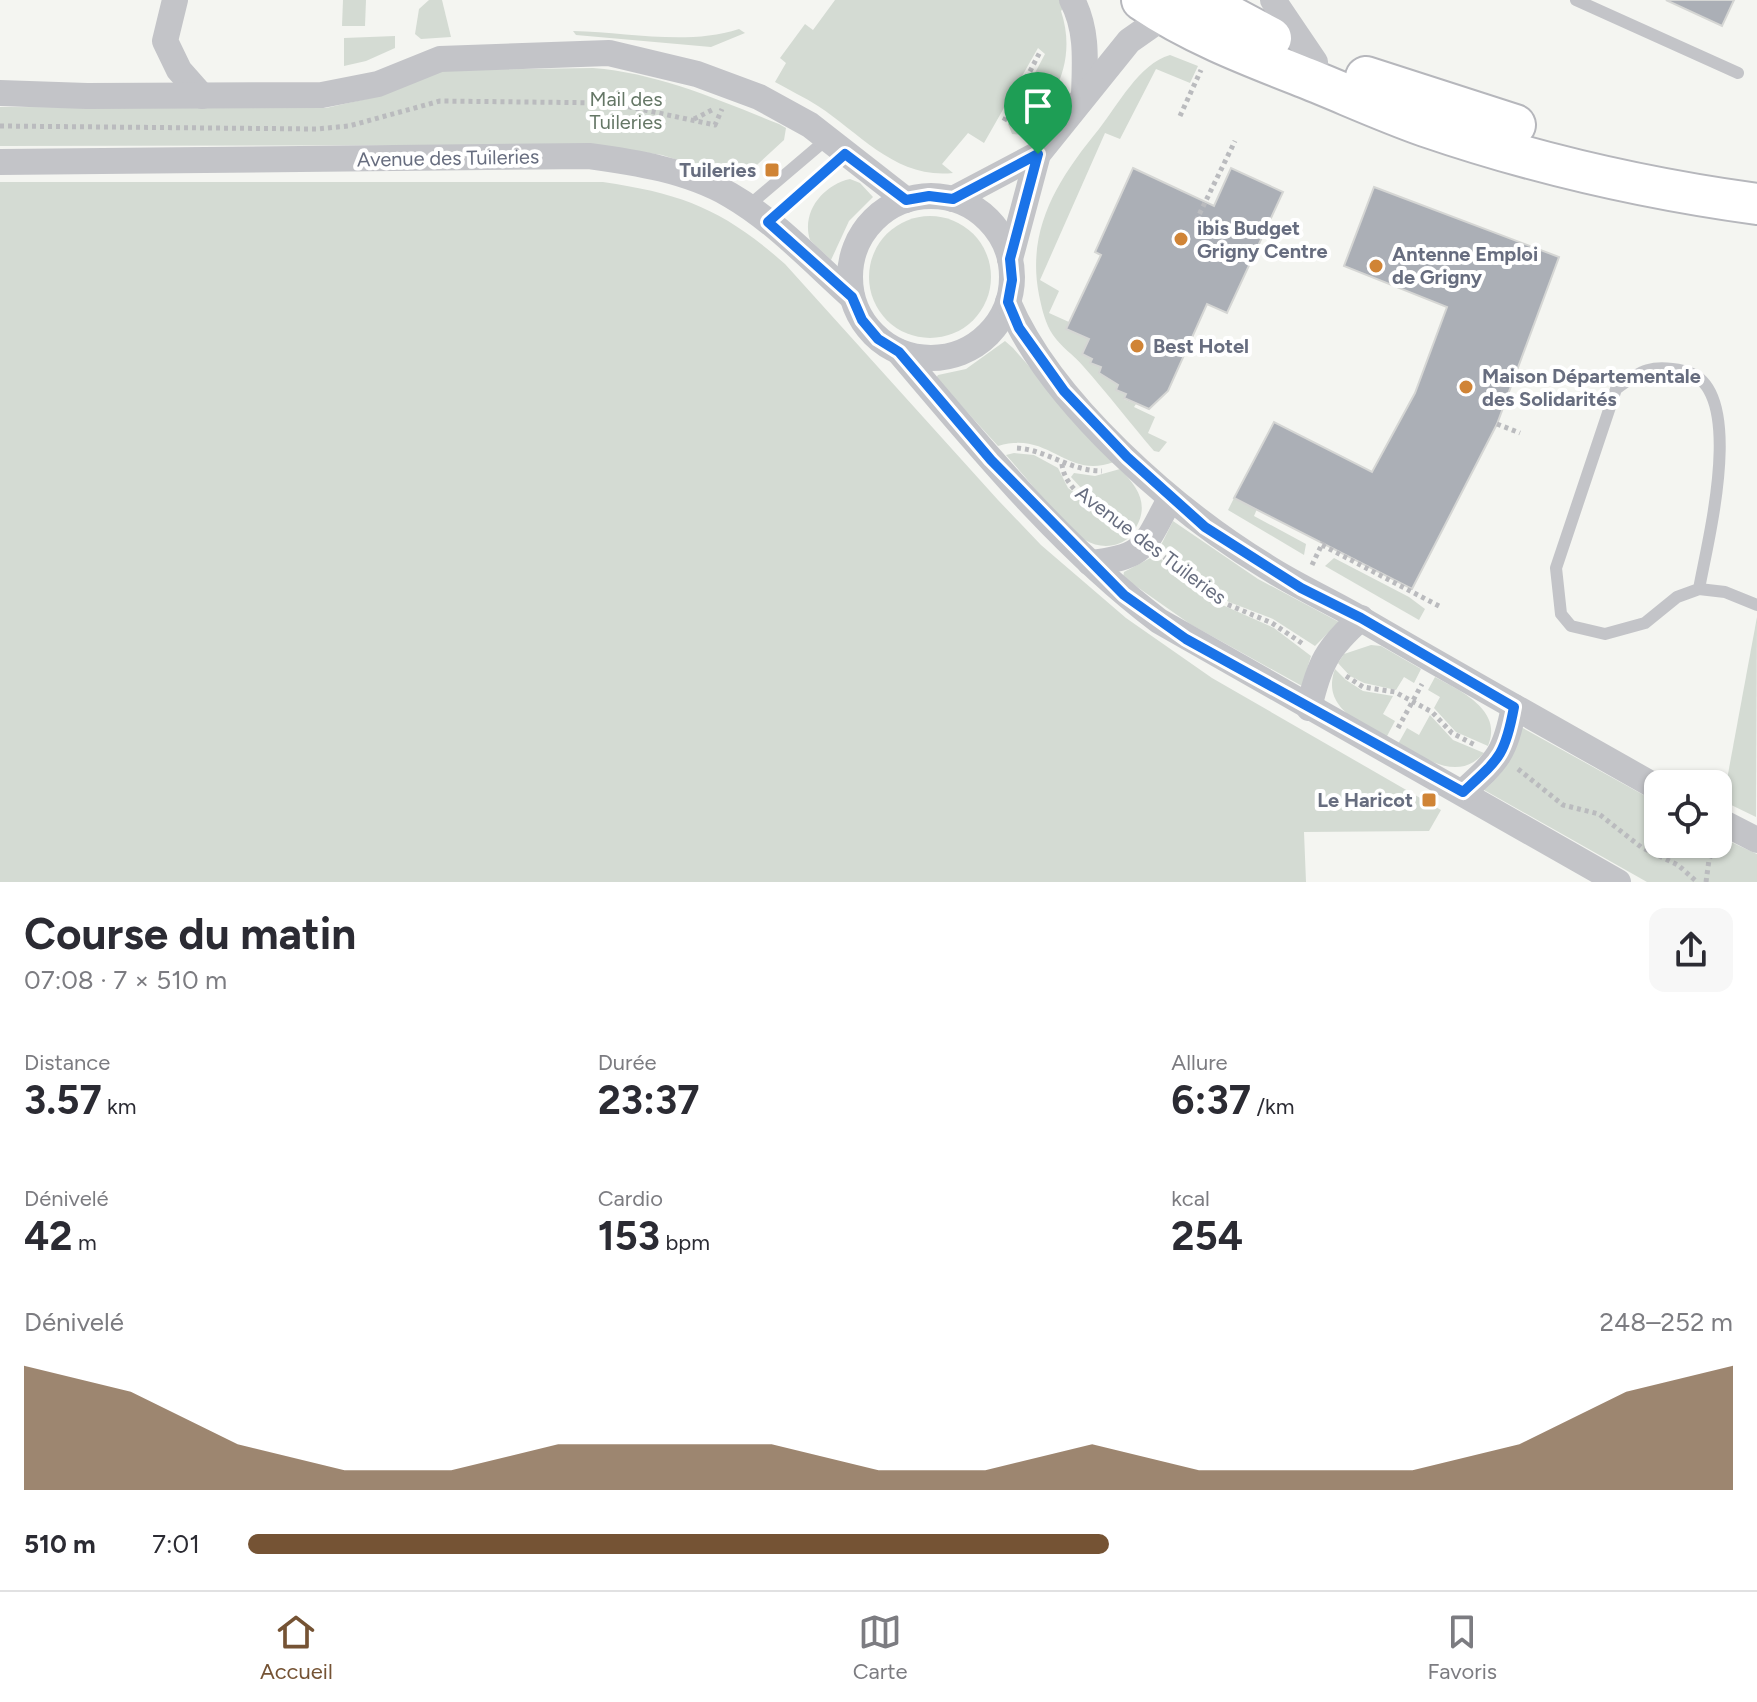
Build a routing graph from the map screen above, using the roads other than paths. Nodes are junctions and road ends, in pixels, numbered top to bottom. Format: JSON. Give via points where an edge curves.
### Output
{"nodes":[{"id":1,"x":175,"y":0,"type":"edge"},
{"id":2,"x":1072,"y":0,"type":"edge"},
{"id":3,"x":1273,"y":0,"type":"edge"},
{"id":4,"x":1576,"y":0,"type":"edge"},
{"id":5,"x":1173,"y":4,"type":"edge"},
{"id":6,"x":1315,"y":62,"type":"junction"},
{"id":7,"x":1738,"y":73,"type":"dead end"},
{"id":8,"x":0,"y":93,"type":"edge"},
{"id":9,"x":1084,"y":95,"type":"junction"},
{"id":10,"x":202,"y":96,"type":"junction"},
{"id":11,"x":836,"y":146,"type":"junction"},
{"id":12,"x":1038,"y":154,"type":"junction"},
{"id":13,"x":0,"y":162,"type":"edge"},
{"id":14,"x":1757,"y":180,"type":"edge"},
{"id":15,"x":953,"y":199,"type":"junction"},
{"id":16,"x":906,"y":200,"type":"junction"},
{"id":17,"x":1757,"y":204,"type":"edge"},
{"id":18,"x":757,"y":214,"type":"junction"},
{"id":19,"x":1010,"y":259,"type":"junction"},
{"id":20,"x":852,"y":297,"type":"junction"},
{"id":21,"x":1008,"y":302,"type":"junction"},
{"id":22,"x":899,"y":352,"type":"junction"},
{"id":23,"x":1170,"y":499,"type":"junction"},
{"id":24,"x":1090,"y":563,"type":"junction"},
{"id":25,"x":1699,"y":589,"type":"junction"},
{"id":26,"x":1757,"y":605,"type":"edge"},
{"id":27,"x":1361,"y":618,"type":"junction"},
{"id":28,"x":1514,"y":707,"type":"junction"},
{"id":29,"x":1309,"y":708,"type":"junction"},
{"id":30,"x":1644,"y":780,"type":"edge"},
{"id":31,"x":1463,"y":792,"type":"junction"},
{"id":32,"x":1732,"y":827,"type":"edge"},
{"id":33,"x":1757,"y":840,"type":"edge"},
{"id":34,"x":1618,"y":882,"type":"edge"}],
"edges":[{"from":1,"to":10,"type":"street","via":[[165,41],[179,70]]},
{"from":2,"to":9,"type":"street","via":[[1081,17],[1086,50]]},
{"from":3,"to":6,"type":"street"},
{"from":4,"to":7,"type":"lane"},
{"from":5,"to":6,"type":"main road"},
{"from":5,"to":9,"type":"street","via":[[1129,41]]},
{"from":5,"to":17,"type":"main road","via":[[1250,56],[1424,126],[1631,180]]},
{"from":6,"to":14,"type":"main road","via":[[1534,132]]},
{"from":8,"to":10,"type":"street"},
{"from":9,"to":12,"type":"street"},
{"from":10,"to":11,"type":"street","via":[[353,91],[440,59],[609,53],[697,74],[727,97],[759,97]]},
{"from":11,"to":16,"type":"street"},
{"from":11,"to":18,"type":"lane"},
{"from":11,"to":18,"type":"lane"},
{"from":12,"to":15,"type":"street"},
{"from":12,"to":19,"type":"street"},
{"from":13,"to":18,"type":"street","name":"Avenue des Tuileries","via":[[589,156],[644,163],[727,193]]},
{"from":15,"to":16,"type":"street"},
{"from":15,"to":19,"type":"street","via":[[990,221]]},
{"from":16,"to":20,"type":"street","via":[[879,215],[860,238],[852,256]]},
{"from":18,"to":20,"type":"street","name":"Avenue des Tuileries"},
{"from":19,"to":21,"type":"street"},
{"from":20,"to":22,"type":"street","via":[[878,339]]},
{"from":21,"to":22,"type":"street","via":[[996,326],[977,344],[952,356],[925,358]]},
{"from":21,"to":23,"type":"street","via":[[1019,328],[1064,391]]},
{"from":22,"to":24,"type":"street","via":[[991,460]]},
{"from":23,"to":24,"type":"street","via":[[1146,543],[1124,559]]},
{"from":23,"to":27,"type":"street","via":[[1264,566]]},
{"from":24,"to":29,"type":"street","via":[[1159,621]]},
{"from":25,"to":25,"type":"lane","via":[[1677,597],[1645,623],[1605,634],[1571,626],[1561,614],[1556,568],[1616,389],[1640,371],[1666,367],[1696,373],[1711,393],[1719,417],[1720,457]]},
{"from":25,"to":26,"type":"lane","via":[[1725,592]]},
{"from":27,"to":28,"type":"street"},
{"from":27,"to":29,"type":"street","via":[[1323,658]]},
{"from":28,"to":30,"type":"street"},
{"from":28,"to":31,"type":"street","via":[[1499,757]]},
{"from":29,"to":31,"type":"street"},
{"from":31,"to":34,"type":"street"},
{"from":32,"to":33,"type":"street"}]}
